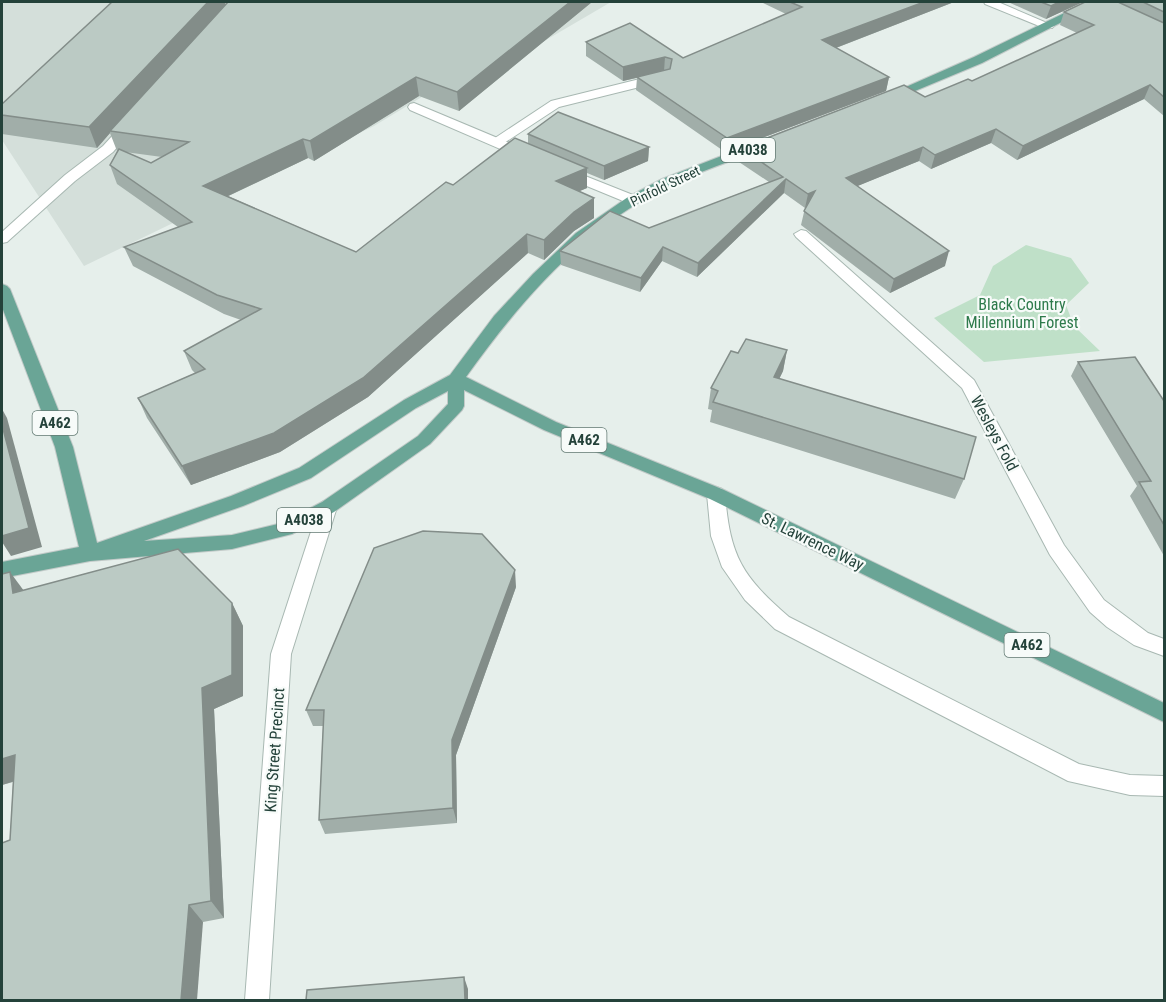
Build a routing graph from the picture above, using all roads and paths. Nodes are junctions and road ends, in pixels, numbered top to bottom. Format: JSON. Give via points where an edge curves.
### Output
{"nodes":[{"id":1,"x":989,"y":2,"type":"edge"},
{"id":2,"x":1101,"y":3,"type":"edge"},
{"id":3,"x":1048,"y":26,"type":"junction"},
{"id":4,"x":665,"y":77,"type":"edge"},
{"id":5,"x":877,"y":102,"type":"edge"},
{"id":6,"x":414,"y":107,"type":"edge"},
{"id":7,"x":138,"y":116,"type":"edge"},
{"id":8,"x":779,"y":138,"type":"edge"},
{"id":9,"x":496,"y":142,"type":"junction"},
{"id":10,"x":633,"y":200,"type":"junction"},
{"id":11,"x":801,"y":234,"type":"dead end"},
{"id":12,"x":2,"y":239,"type":"edge"},
{"id":13,"x":2,"y":289,"type":"edge"},
{"id":14,"x":456,"y":379,"type":"junction"},
{"id":15,"x":716,"y":494,"type":"junction"},
{"id":16,"x":328,"y":507,"type":"junction"},
{"id":17,"x":90,"y":553,"type":"junction"},
{"id":18,"x":2,"y":570,"type":"edge"},
{"id":19,"x":1164,"y":648,"type":"edge"},
{"id":20,"x":1164,"y":713,"type":"edge"},
{"id":21,"x":1164,"y":786,"type":"edge"},
{"id":22,"x":257,"y":1000,"type":"edge"}],
"edges":[{"from":1,"to":3,"type":"street"},
{"from":2,"to":3,"type":"main road"},
{"from":3,"to":5,"type":"main road"},
{"from":4,"to":9,"type":"street","via":[[555,104]]},
{"from":6,"to":9,"type":"street"},
{"from":7,"to":12,"type":"street","via":[[108,149]]},
{"from":8,"to":10,"type":"main road","name":"Pinfold Street","number":"A4038"},
{"from":9,"to":10,"type":"street"},
{"from":10,"to":14,"type":"main road","name":"Pinfold Street","number":"A4038","via":[[581,236],[538,277],[499,320]]},
{"from":11,"to":19,"type":"street","name":"Wesleys Fold","via":[[968,384],[1058,550],[1097,606],[1141,639]]},
{"from":13,"to":17,"type":"main road","number":"A462","via":[[64,447]]},
{"from":14,"to":15,"type":"main road","name":"St. Lawrence Way","number":"A462","via":[[550,426]]},
{"from":14,"to":16,"type":"main road","number":"A4038","via":[[456,406],[424,440]]},
{"from":14,"to":17,"type":"main road","number":"A4038","via":[[410,404],[305,473]]},
{"from":15,"to":20,"type":"main road","name":"St. Lawrence Way","number":"A462"},
{"from":15,"to":21,"type":"street","via":[[717,527],[728,562],[752,598],[782,623],[1076,774],[1130,785]]},
{"from":16,"to":17,"type":"main road","number":"A4038","via":[[286,530],[232,542]]},
{"from":16,"to":22,"type":"street","name":"King Street Precinct","via":[[281,654]]},
{"from":17,"to":18,"type":"main road","number":"A4038"}]}
